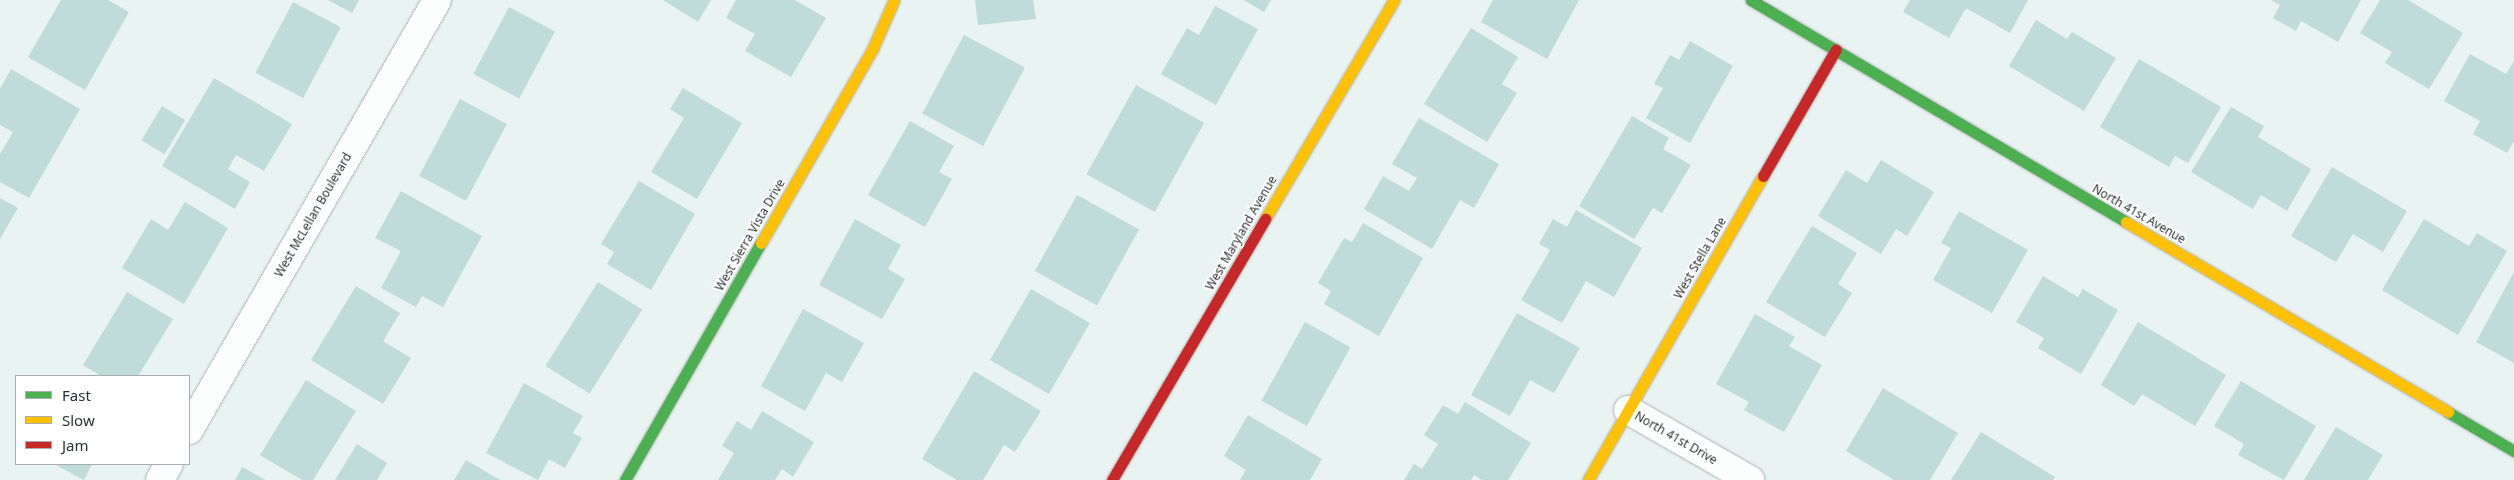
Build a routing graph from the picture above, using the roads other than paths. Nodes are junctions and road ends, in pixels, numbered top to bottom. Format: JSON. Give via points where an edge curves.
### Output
{"nodes":[{"id":1,"x":437,"y":0,"type":"edge"},
{"id":2,"x":894,"y":0,"type":"edge"},
{"id":3,"x":1394,"y":0,"type":"edge"},
{"id":4,"x":1751,"y":0,"type":"edge"},
{"id":5,"x":1836,"y":49,"type":"junction"},
{"id":6,"x":1628,"y":410,"type":"junction"},
{"id":7,"x":190,"y":428,"type":"edge"},
{"id":8,"x":2514,"y":451,"type":"edge"},
{"id":9,"x":168,"y":465,"type":"edge"},
{"id":10,"x":160,"y":480,"type":"edge"},
{"id":11,"x":625,"y":480,"type":"edge"},
{"id":12,"x":1112,"y":480,"type":"edge"},
{"id":13,"x":1588,"y":480,"type":"edge"},
{"id":14,"x":1750,"y":480,"type":"edge"}],
"edges":[{"from":1,"to":7,"type":"street","name":"West McLellan Boulevard"},
{"from":2,"to":11,"type":"street","name":"West Sierra Vista Drive","via":[[873,48]]},
{"from":3,"to":12,"type":"street","name":"West Maryland Avenue"},
{"from":4,"to":5,"type":"street","name":"North 41st Avenue"},
{"from":5,"to":6,"type":"street","name":"West Stella Lane"},
{"from":5,"to":8,"type":"street","name":"North 41st Avenue"},
{"from":6,"to":13,"type":"street","name":"West Stella Lane"},
{"from":6,"to":14,"type":"street","name":"North 41st Drive"},
{"from":9,"to":10,"type":"street"}]}
